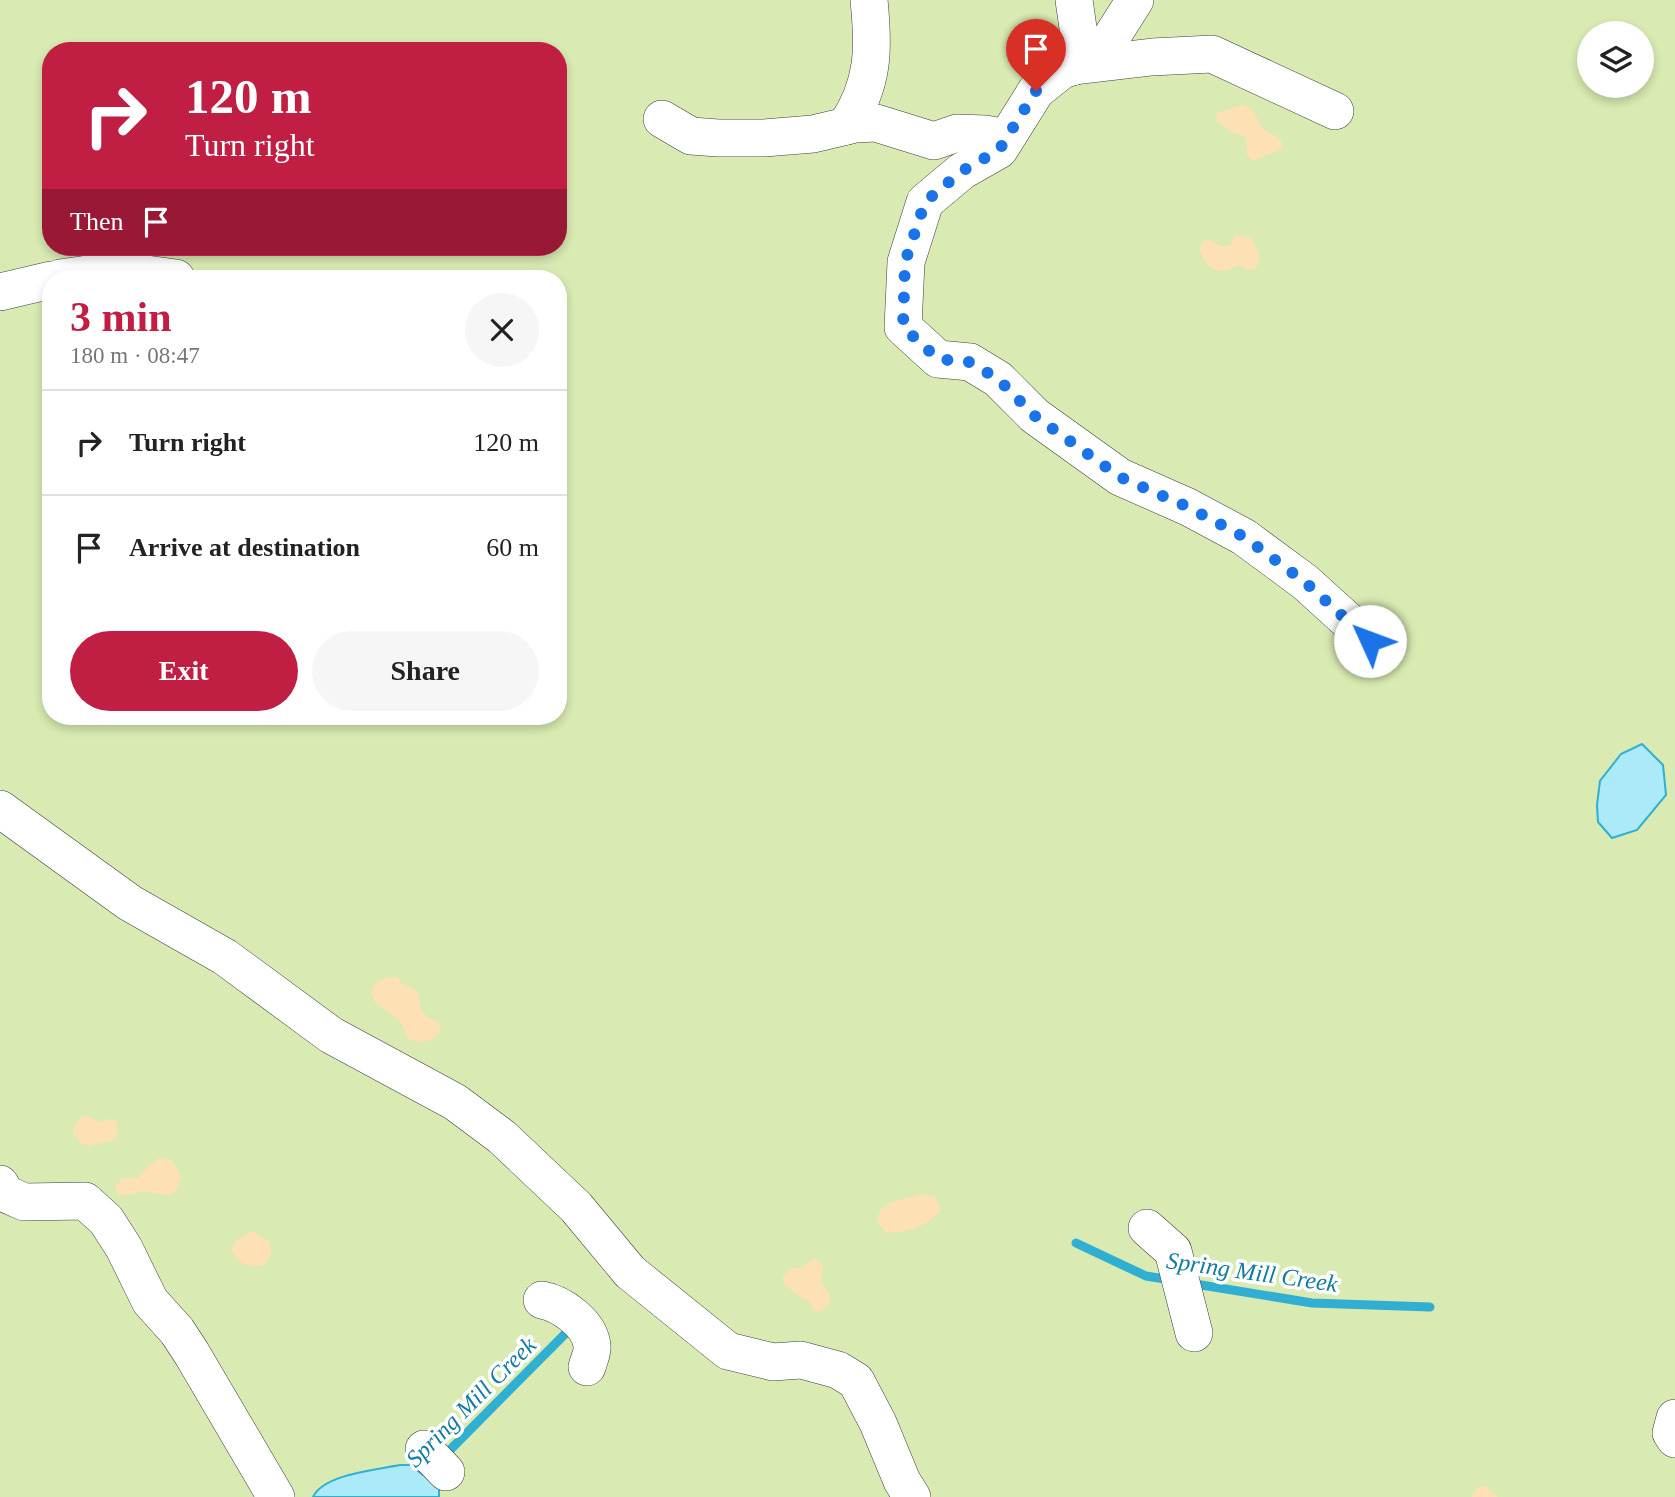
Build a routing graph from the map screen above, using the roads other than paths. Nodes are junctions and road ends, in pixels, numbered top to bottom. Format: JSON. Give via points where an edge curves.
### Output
{"nodes":[{"id":1,"x":869,"y":0,"type":"edge"},
{"id":2,"x":1074,"y":0,"type":"edge"},
{"id":3,"x":1135,"y":0,"type":"edge"},
{"id":4,"x":1085,"y":65,"type":"junction"},
{"id":5,"x":1335,"y":111,"type":"dead end"},
{"id":6,"x":662,"y":119,"type":"dead end"},
{"id":7,"x":846,"y":126,"type":"junction"},
{"id":8,"x":1006,"y":138,"type":"junction"},
{"id":9,"x":42,"y":282,"type":"edge"},
{"id":10,"x":0,"y":292,"type":"edge"},
{"id":11,"x":1370,"y":641,"type":"dead end"},
{"id":12,"x":0,"y":809,"type":"edge"},
{"id":13,"x":0,"y":1184,"type":"edge"},
{"id":14,"x":1147,"y":1227,"type":"dead end"},
{"id":15,"x":542,"y":1300,"type":"dead end"},
{"id":16,"x":1194,"y":1333,"type":"dead end"},
{"id":17,"x":587,"y":1367,"type":"dead end"},
{"id":18,"x":1675,"y":1418,"type":"edge"},
{"id":19,"x":1675,"y":1439,"type":"edge"},
{"id":20,"x":276,"y":1497,"type":"edge"},
{"id":21,"x":912,"y":1497,"type":"edge"}],
"edges":[{"from":1,"to":7,"type":"lane","via":[[872,58],[865,92]]},
{"from":2,"to":4,"type":"lane"},
{"from":3,"to":4,"type":"lane"},
{"from":4,"to":5,"type":"lane","via":[[1212,54]]},
{"from":4,"to":8,"type":"lane","via":[[1062,70],[1036,91]]},
{"from":6,"to":7,"type":"lane","via":[[691,136],[718,138],[813,134]]},
{"from":7,"to":8,"type":"lane","via":[[876,123],[934,141],[957,133]]},
{"from":8,"to":11,"type":"lane","via":[[999,150],[962,171],[925,202],[905,262],[903,327],[938,359],[970,362],[998,379],[1035,416],[1120,477],[1244,537],[1305,582]]},
{"from":9,"to":10,"type":"lane"},
{"from":12,"to":21,"type":"lane","via":[[130,903],[225,957],[331,1035],[455,1102],[502,1137],[576,1207],[630,1272],[728,1351],[773,1362],[801,1360],[838,1370],[856,1381]]},
{"from":13,"to":20,"type":"lane","via":[[6,1195],[24,1202],[85,1201],[106,1220],[150,1301],[192,1354]]},
{"from":14,"to":16,"type":"lane","via":[[1173,1251]]},
{"from":15,"to":17,"type":"lane","via":[[556,1303],[575,1317],[590,1336],[593,1348]]},
{"from":18,"to":19,"type":"lane","via":[[1671,1433]]}]}
